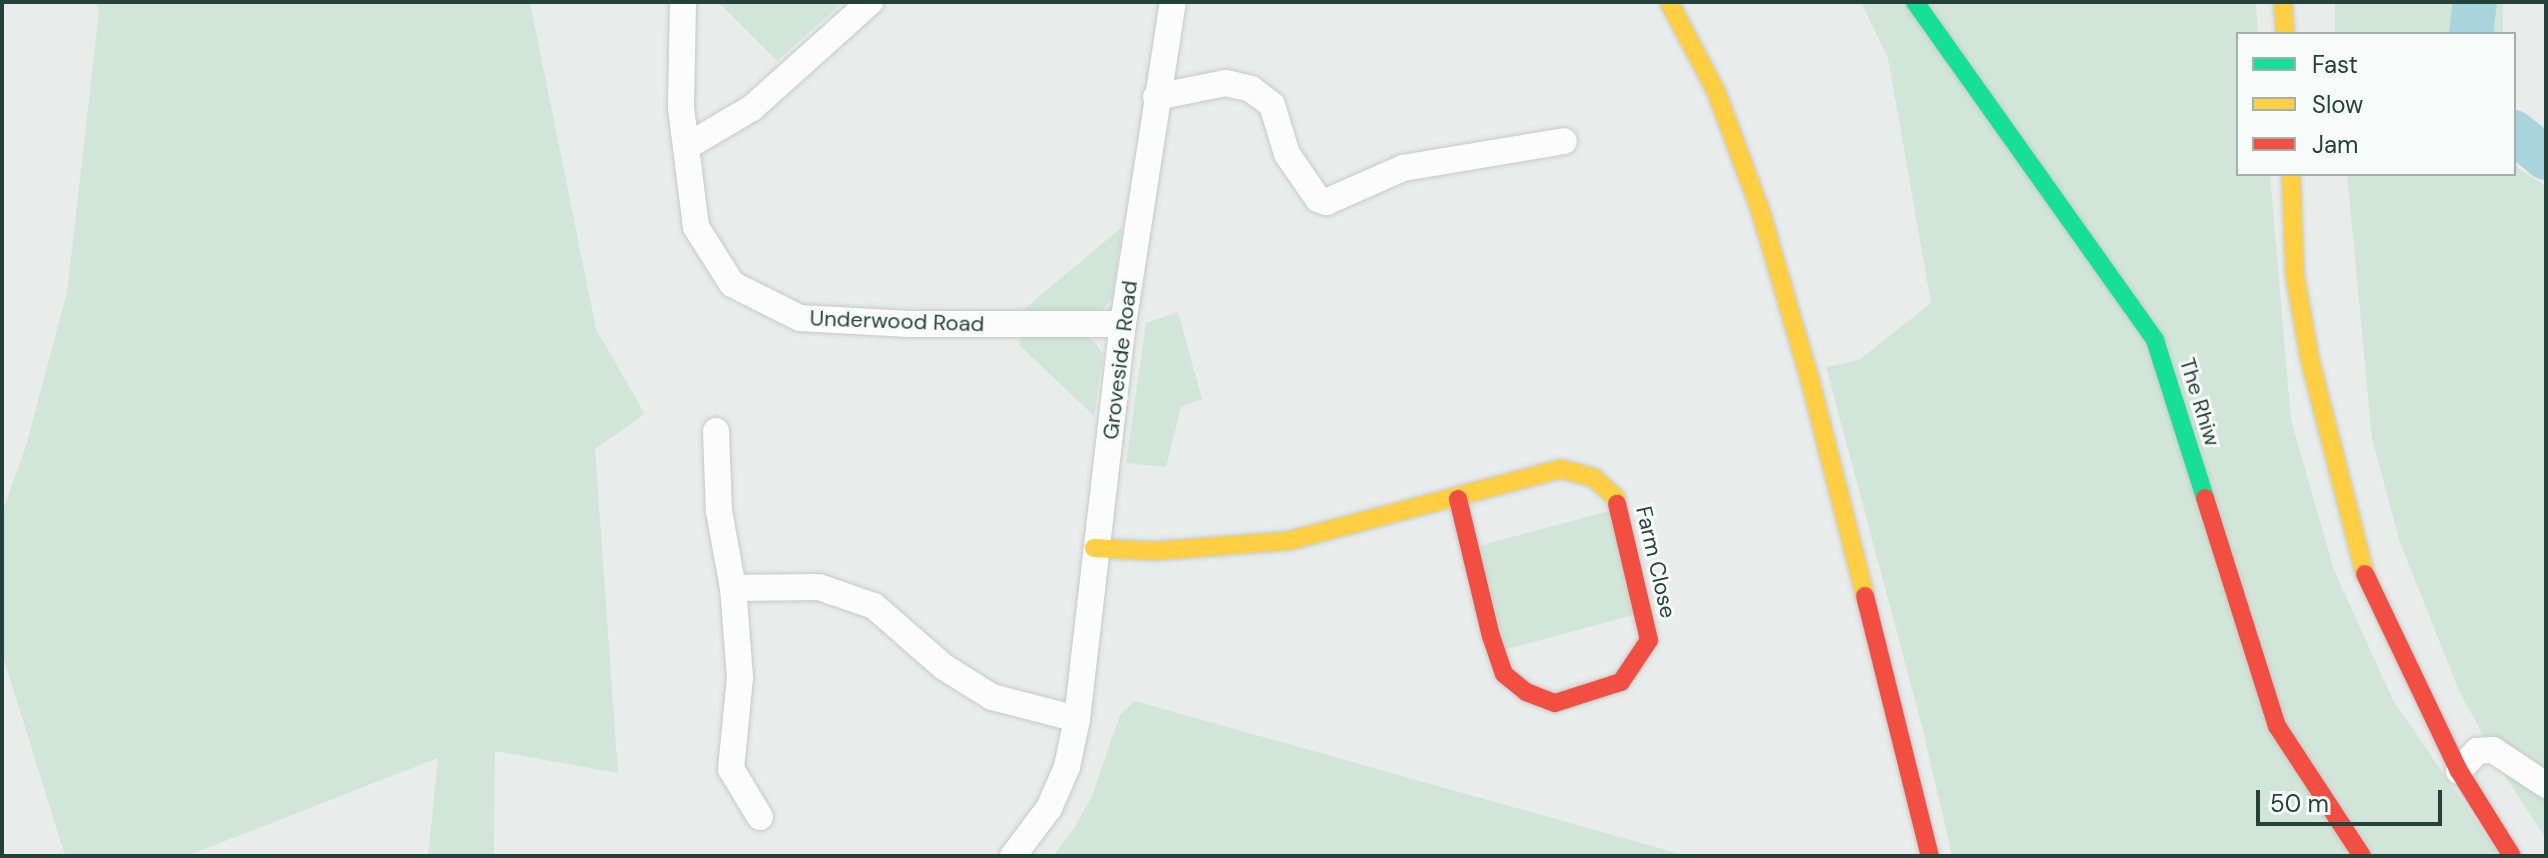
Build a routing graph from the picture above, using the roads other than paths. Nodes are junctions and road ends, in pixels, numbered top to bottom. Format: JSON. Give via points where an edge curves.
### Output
{"nodes":[{"id":1,"x":683,"y":2,"type":"edge"},
{"id":2,"x":870,"y":2,"type":"edge"},
{"id":3,"x":1173,"y":2,"type":"edge"},
{"id":4,"x":1669,"y":2,"type":"edge"},
{"id":5,"x":1915,"y":2,"type":"edge"},
{"id":6,"x":2283,"y":2,"type":"edge"},
{"id":7,"x":2285,"y":32,"type":"edge"},
{"id":8,"x":1156,"y":97,"type":"junction"},
{"id":9,"x":1564,"y":141,"type":"dead end"},
{"id":10,"x":686,"y":147,"type":"junction"},
{"id":11,"x":2291,"y":176,"type":"edge"},
{"id":12,"x":1123,"y":324,"type":"junction"},
{"id":13,"x":716,"y":431,"type":"dead end"},
{"id":14,"x":1458,"y":499,"type":"junction"},
{"id":15,"x":1094,"y":548,"type":"junction"},
{"id":16,"x":733,"y":588,"type":"junction"},
{"id":17,"x":1077,"y":719,"type":"junction"},
{"id":18,"x":2459,"y":771,"type":"junction"},
{"id":19,"x":2546,"y":785,"type":"edge"},
{"id":20,"x":760,"y":817,"type":"dead end"},
{"id":21,"x":1922,"y":849,"type":"edge"},
{"id":22,"x":1013,"y":856,"type":"edge"},
{"id":23,"x":2362,"y":856,"type":"edge"},
{"id":24,"x":2512,"y":856,"type":"edge"}],
"edges":[{"from":1,"to":10,"type":"street","name":"Underwood Road","via":[[681,108]]},
{"from":2,"to":10,"type":"street","via":[[752,108]]},
{"from":3,"to":8,"type":"street","name":"Groveside Road"},
{"from":4,"to":21,"type":"street","via":[[1716,91],[1760,209],[1810,380]]},
{"from":5,"to":23,"type":"street","name":"The Rhiw","via":[[2155,340],[2277,726]]},
{"from":6,"to":7,"type":"street"},
{"from":8,"to":9,"type":"street","via":[[1226,83],[1251,89],[1272,105],[1287,154],[1318,199],[1326,202],[1403,168]]},
{"from":8,"to":12,"type":"street","name":"Groveside Road"},
{"from":10,"to":12,"type":"street","name":"Underwood Road","via":[[696,227],[732,284],[800,318]]},
{"from":11,"to":18,"type":"street","via":[[2295,276],[2310,360],[2362,567]]},
{"from":12,"to":15,"type":"street","name":"Groveside Road"},
{"from":13,"to":16,"type":"street","via":[[719,511]]},
{"from":14,"to":14,"type":"street","name":"Farm Close","via":[[1504,674],[1526,692],[1555,703],[1621,682],[1649,640],[1616,498],[1594,478],[1561,469]]},
{"from":14,"to":15,"type":"street","name":"Farm Close","via":[[1288,541],[1154,551]]},
{"from":15,"to":17,"type":"street","name":"Groveside Road"},
{"from":16,"to":17,"type":"street","via":[[819,587],[874,606],[944,667],[992,697]]},
{"from":16,"to":20,"type":"street","via":[[740,678],[731,769]]},
{"from":17,"to":22,"type":"street","name":"Groveside Road","via":[[1067,767],[1049,808]]},
{"from":18,"to":19,"type":"street","via":[[2477,751],[2493,750]]},
{"from":18,"to":24,"type":"street"}]}
